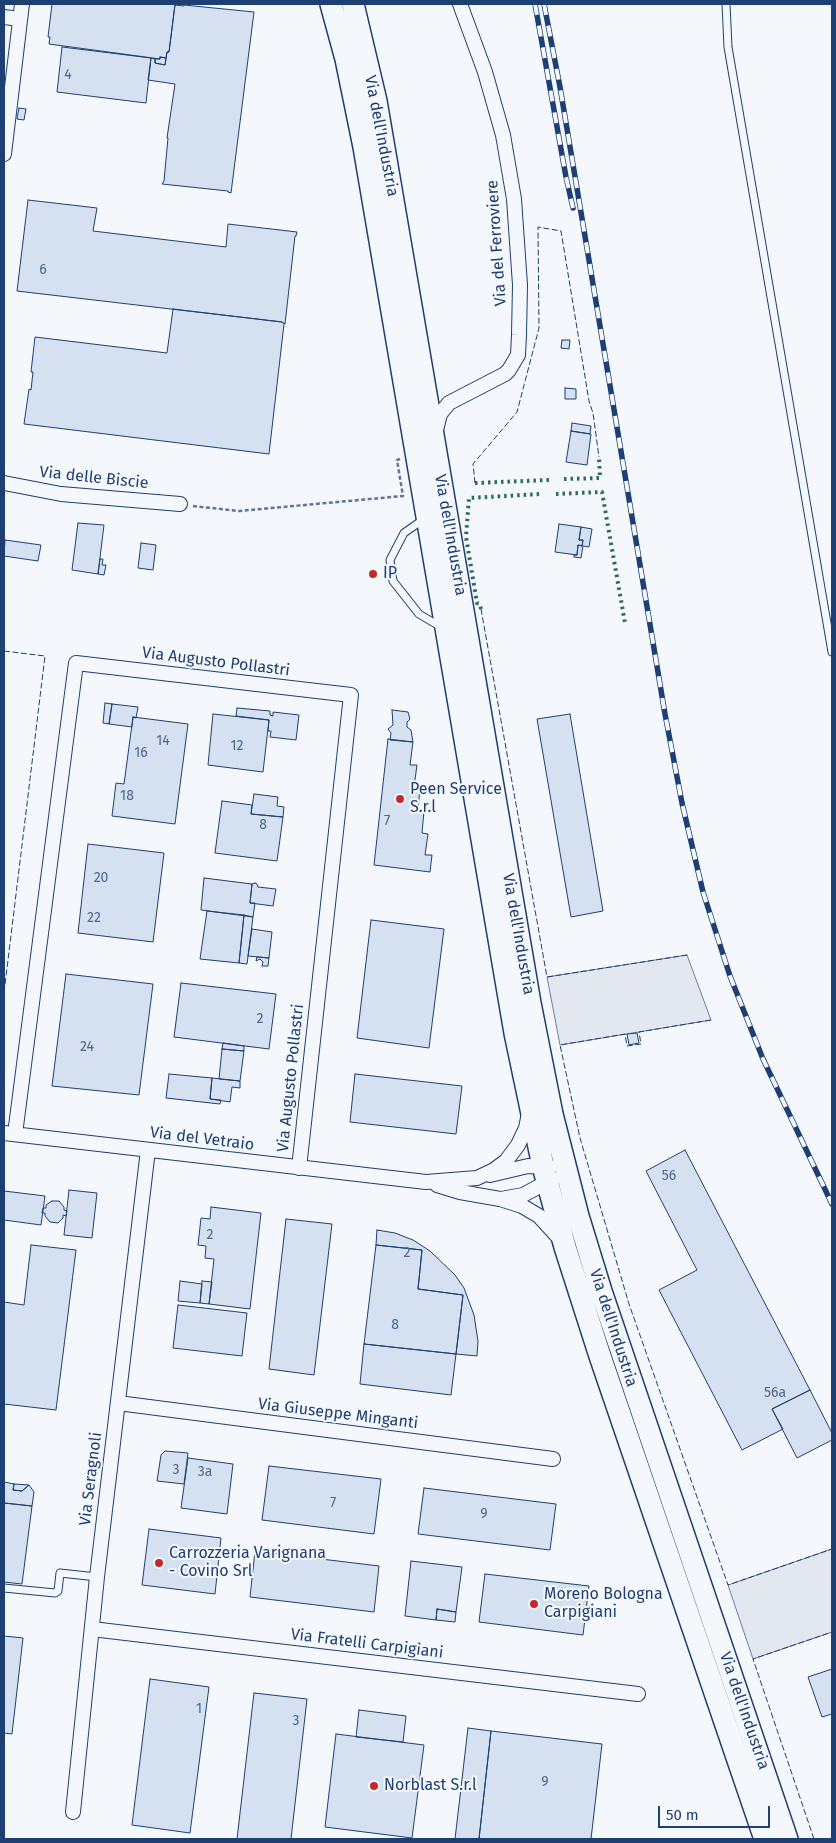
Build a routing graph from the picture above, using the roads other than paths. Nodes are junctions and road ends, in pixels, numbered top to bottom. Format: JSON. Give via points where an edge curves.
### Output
{"nodes":[{"id":1,"x":22,"y":4,"type":"edge"},
{"id":2,"x":331,"y":4,"type":"edge"},
{"id":3,"x":353,"y":4,"type":"edge"},
{"id":4,"x":460,"y":4,"type":"edge"},
{"id":5,"x":726,"y":4,"type":"edge"},
{"id":6,"x":4,"y":17,"type":"edge"},
{"id":7,"x":20,"y":19,"type":"junction"},
{"id":8,"x":4,"y":154,"type":"edge"},
{"id":9,"x":435,"y":445,"type":"junction"},
{"id":10,"x":4,"y":483,"type":"edge"},
{"id":11,"x":180,"y":504,"type":"road end"},
{"id":12,"x":426,"y":517,"type":"junction"},
{"id":13,"x":445,"y":629,"type":"junction"},
{"id":14,"x":832,"y":652,"type":"edge"},
{"id":15,"x":530,"y":1109,"type":"junction"},
{"id":16,"x":9,"y":1133,"type":"edge"},
{"id":17,"x":148,"y":1150,"type":"junction"},
{"id":18,"x":299,"y":1168,"type":"junction"},
{"id":19,"x":566,"y":1169,"type":"junction"},
{"id":20,"x":546,"y":1175,"type":"junction"},
{"id":21,"x":477,"y":1178,"type":"junction"},
{"id":22,"x":426,"y":1182,"type":"junction"},
{"id":23,"x":500,"y":1199,"type":"junction"},
{"id":24,"x":565,"y":1247,"type":"junction"},
{"id":25,"x":118,"y":1403,"type":"junction"},
{"id":26,"x":553,"y":1459,"type":"dead end"},
{"id":27,"x":97,"y":1577,"type":"junction"},
{"id":28,"x":4,"y":1588,"type":"edge"},
{"id":29,"x":92,"y":1629,"type":"junction"},
{"id":30,"x":638,"y":1694,"type":"dead end"},
{"id":31,"x":73,"y":1812,"type":"dead end"},
{"id":32,"x":765,"y":1839,"type":"edge"},
{"id":33,"x":787,"y":1839,"type":"edge"}],
"edges":[{"from":1,"to":7,"type":"street"},
{"from":2,"to":12,"type":"main road","name":"Via dell'Industria","via":[[364,147]]},
{"from":3,"to":9,"type":"main road","name":"Via dell'Industria","via":[[376,100]]},
{"from":4,"to":9,"type":"street","name":"Via del Ferroviere","via":[[485,72],[503,135],[514,199],[520,285],[518,355],[505,374],[458,398],[444,409],[438,421]]},
{"from":5,"to":14,"type":"lane","via":[[728,47]]},
{"from":6,"to":7,"type":"street"},
{"from":7,"to":8,"type":"street"},
{"from":9,"to":19,"type":"main road","name":"Via dell'Industria","via":[[530,1003]]},
{"from":10,"to":11,"type":"street","name":"Via delle Biscie","via":[[61,494]]},
{"from":12,"to":13,"type":"main road","name":"Via dell'Industria"},
{"from":12,"to":13,"type":"lane","via":[[404,532],[390,560],[393,582],[419,614]]},
{"from":13,"to":15,"type":"main road","name":"Via dell'Industria","via":[[514,1033]]},
{"from":15,"to":20,"type":"main road","name":"Via dell'Industria"},
{"from":15,"to":21,"type":"street","name":"Via del Vetraio","via":[[518,1146],[506,1161]]},
{"from":16,"to":17,"type":"street","name":"Via del Vetraio"},
{"from":16,"to":18,"type":"street","name":"Via Augusto Pollastri","via":[[76,663],[351,695]]},
{"from":17,"to":18,"type":"street","name":"Via del Vetraio"},
{"from":17,"to":25,"type":"street","name":"Via Seragnoli"},
{"from":18,"to":22,"type":"street","name":"Via del Vetraio"},
{"from":19,"to":20,"type":"street","name":"Via del Vetraio"},
{"from":19,"to":33,"type":"main road","name":"Via dell'Industria","via":[[604,1300]]},
{"from":20,"to":21,"type":"street","name":"Via del Vetraio","via":[[528,1166]]},
{"from":20,"to":23,"type":"street","name":"Via del Vetraio","via":[[523,1195]]},
{"from":20,"to":24,"type":"main road","name":"Via dell'Industria"},
{"from":21,"to":22,"type":"street","name":"Via del Vetraio"},
{"from":22,"to":23,"type":"street","name":"Via del Vetraio"},
{"from":23,"to":24,"type":"street","name":"Via del Vetraio","via":[[539,1216]]},
{"from":24,"to":32,"type":"main road","name":"Via dell'Industria"},
{"from":25,"to":26,"type":"street","name":"Via Giuseppe Minganti"},
{"from":25,"to":27,"type":"street","name":"Via Seragnoli"},
{"from":27,"to":28,"type":"lane","via":[[60,1573],[56,1593]]},
{"from":27,"to":29,"type":"street","name":"Via Seragnoli"},
{"from":29,"to":30,"type":"street","name":"Via Fratelli Carpigiani"},
{"from":29,"to":31,"type":"street","name":"Via Seragnoli"}]}
